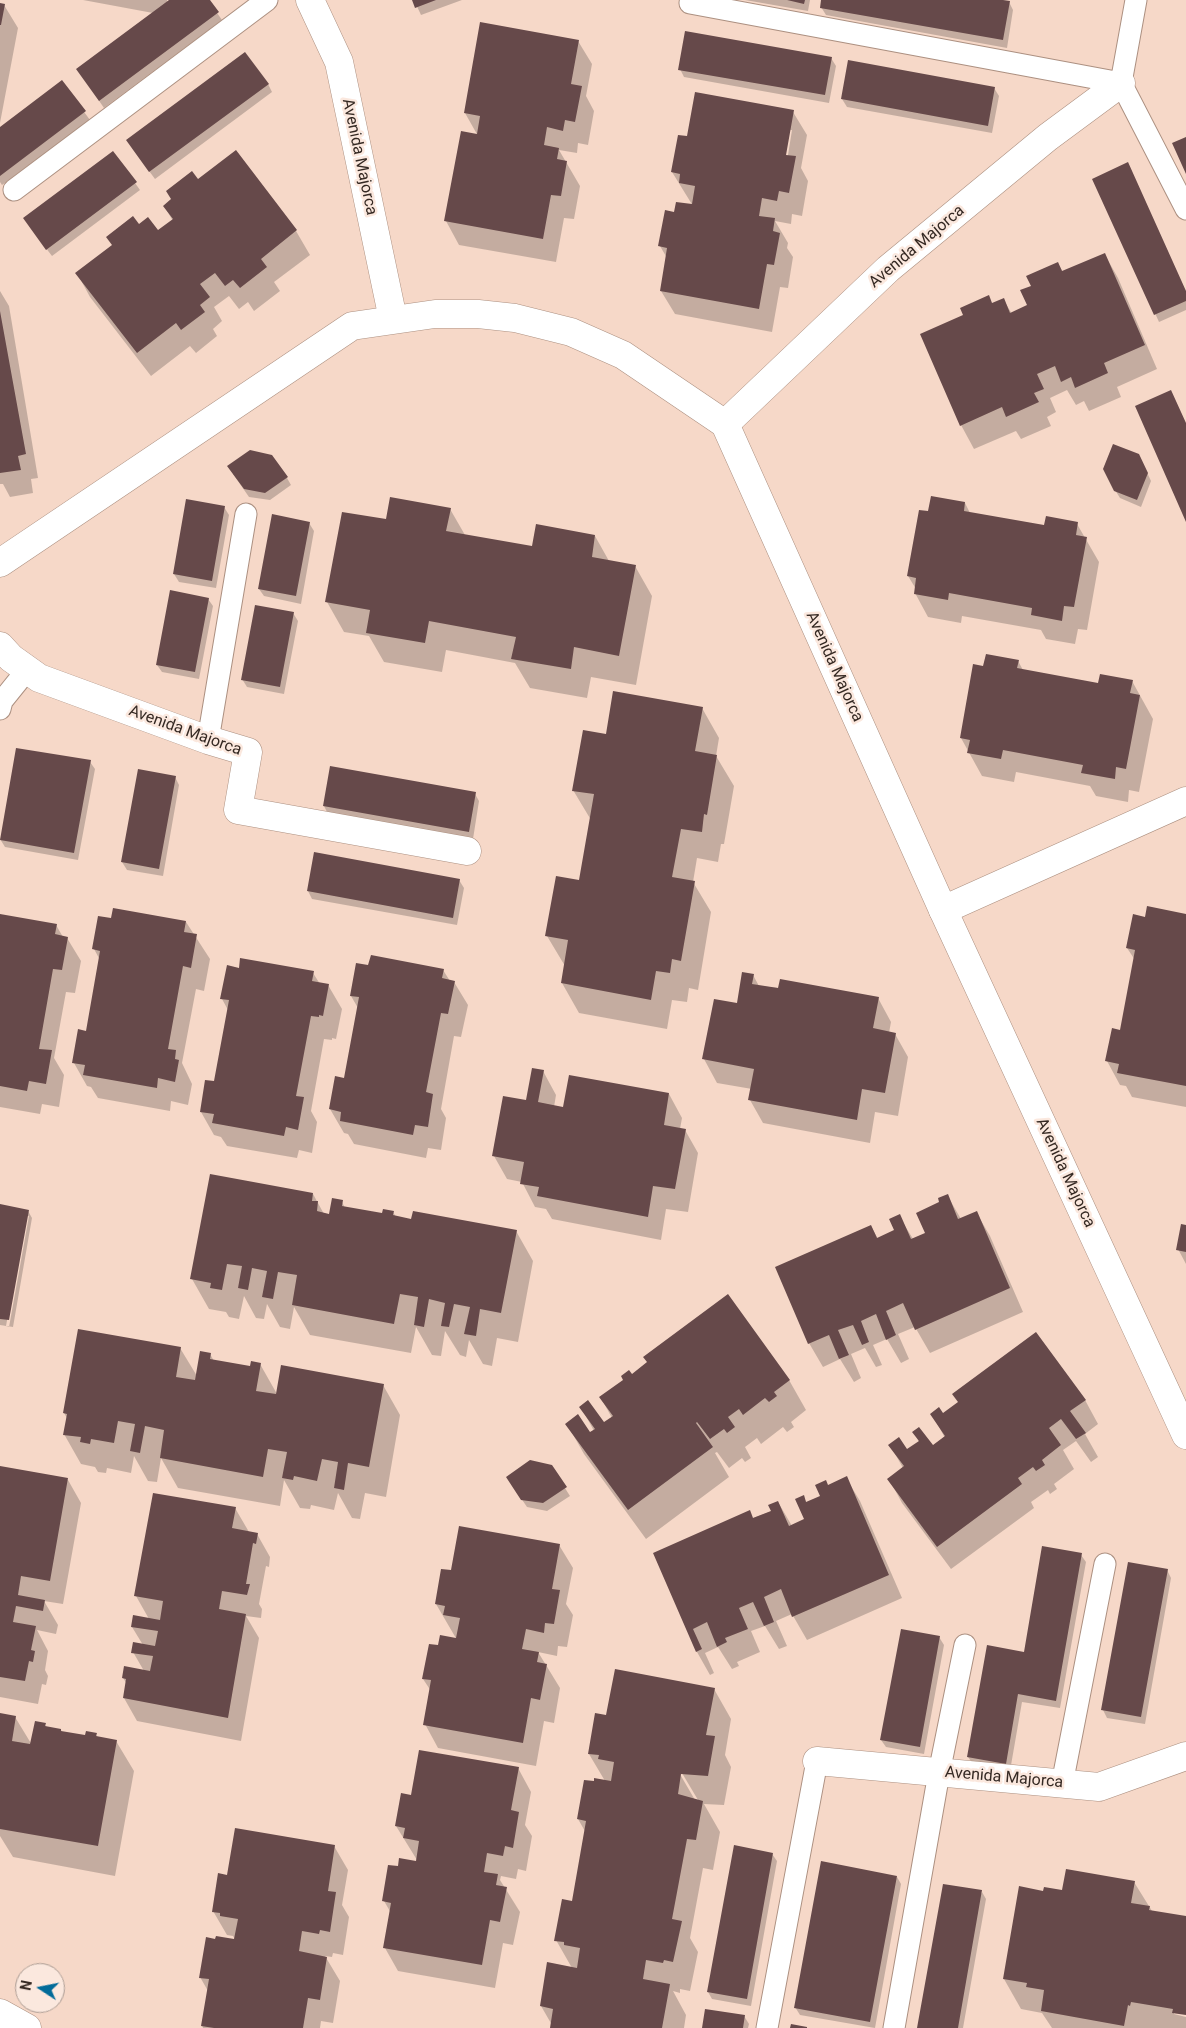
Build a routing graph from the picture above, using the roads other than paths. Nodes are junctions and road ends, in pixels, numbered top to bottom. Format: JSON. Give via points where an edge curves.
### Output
{"nodes":[{"id":1,"x":267,"y":0,"type":"edge"},
{"id":2,"x":310,"y":0,"type":"edge"},
{"id":3,"x":1136,"y":0,"type":"edge"},
{"id":4,"x":690,"y":3,"type":"dead end"},
{"id":5,"x":1121,"y":83,"type":"junction"},
{"id":6,"x":14,"y":190,"type":"dead end"},
{"id":7,"x":1186,"y":209,"type":"edge"},
{"id":8,"x":393,"y":319,"type":"junction"},
{"id":9,"x":724,"y":424,"type":"junction"},
{"id":10,"x":246,"y":514,"type":"dead end"},
{"id":11,"x":0,"y":563,"type":"edge"},
{"id":12,"x":0,"y":646,"type":"edge"},
{"id":13,"x":27,"y":670,"type":"junction"},
{"id":14,"x":0,"y":709,"type":"edge"},
{"id":15,"x":208,"y":740,"type":"junction"},
{"id":16,"x":1186,"y":802,"type":"edge"},
{"id":17,"x":467,"y":851,"type":"dead end"},
{"id":18,"x":943,"y":910,"type":"junction"},
{"id":19,"x":1186,"y":1435,"type":"edge"},
{"id":20,"x":1105,"y":1564,"type":"dead end"},
{"id":21,"x":965,"y":1645,"type":"dead end"},
{"id":22,"x":1186,"y":1756,"type":"edge"},
{"id":23,"x":817,"y":1761,"type":"joint"},
{"id":24,"x":939,"y":1772,"type":"junction"},
{"id":25,"x":1062,"y":1784,"type":"junction"},
{"id":26,"x":0,"y":2013,"type":"edge"},
{"id":27,"x":27,"y":2028,"type":"edge"},
{"id":28,"x":767,"y":2028,"type":"edge"},
{"id":29,"x":894,"y":2028,"type":"edge"}],
"edges":[{"from":1,"to":6,"type":"lane"},
{"from":2,"to":8,"type":"street","name":"Avenida Majorca","via":[[339,62]]},
{"from":3,"to":5,"type":"lane"},
{"from":4,"to":5,"type":"lane"},
{"from":5,"to":7,"type":"lane"},
{"from":5,"to":9,"type":"street","name":"Avenida Majorca","via":[[1048,137],[888,270]]},
{"from":8,"to":9,"type":"street","via":[[435,314],[478,314],[515,318],[571,332],[624,355]]},
{"from":8,"to":11,"type":"street","via":[[352,326]]},
{"from":9,"to":18,"type":"street","name":"Avenida Majorca"},
{"from":10,"to":15,"type":"lane"},
{"from":12,"to":13,"type":"street","name":"Avenida Majorca"},
{"from":13,"to":14,"type":"lane","via":[[2,701]]},
{"from":13,"to":15,"type":"street","name":"Avenida Majorca","via":[[39,678]]},
{"from":15,"to":17,"type":"street","name":"Avenida Majorca","via":[[248,752],[238,810]]},
{"from":16,"to":18,"type":"street"},
{"from":18,"to":19,"type":"street","name":"Avenida Majorca"},
{"from":20,"to":25,"type":"lane"},
{"from":21,"to":24,"type":"lane"},
{"from":22,"to":25,"type":"street","name":"Avenida Majorca","via":[[1099,1787]]},
{"from":23,"to":24,"type":"street","name":"Avenida Majorca"},
{"from":23,"to":28,"type":"lane"},
{"from":24,"to":25,"type":"street","name":"Avenida Majorca"},
{"from":24,"to":29,"type":"lane"},
{"from":26,"to":27,"type":"street"}]}
